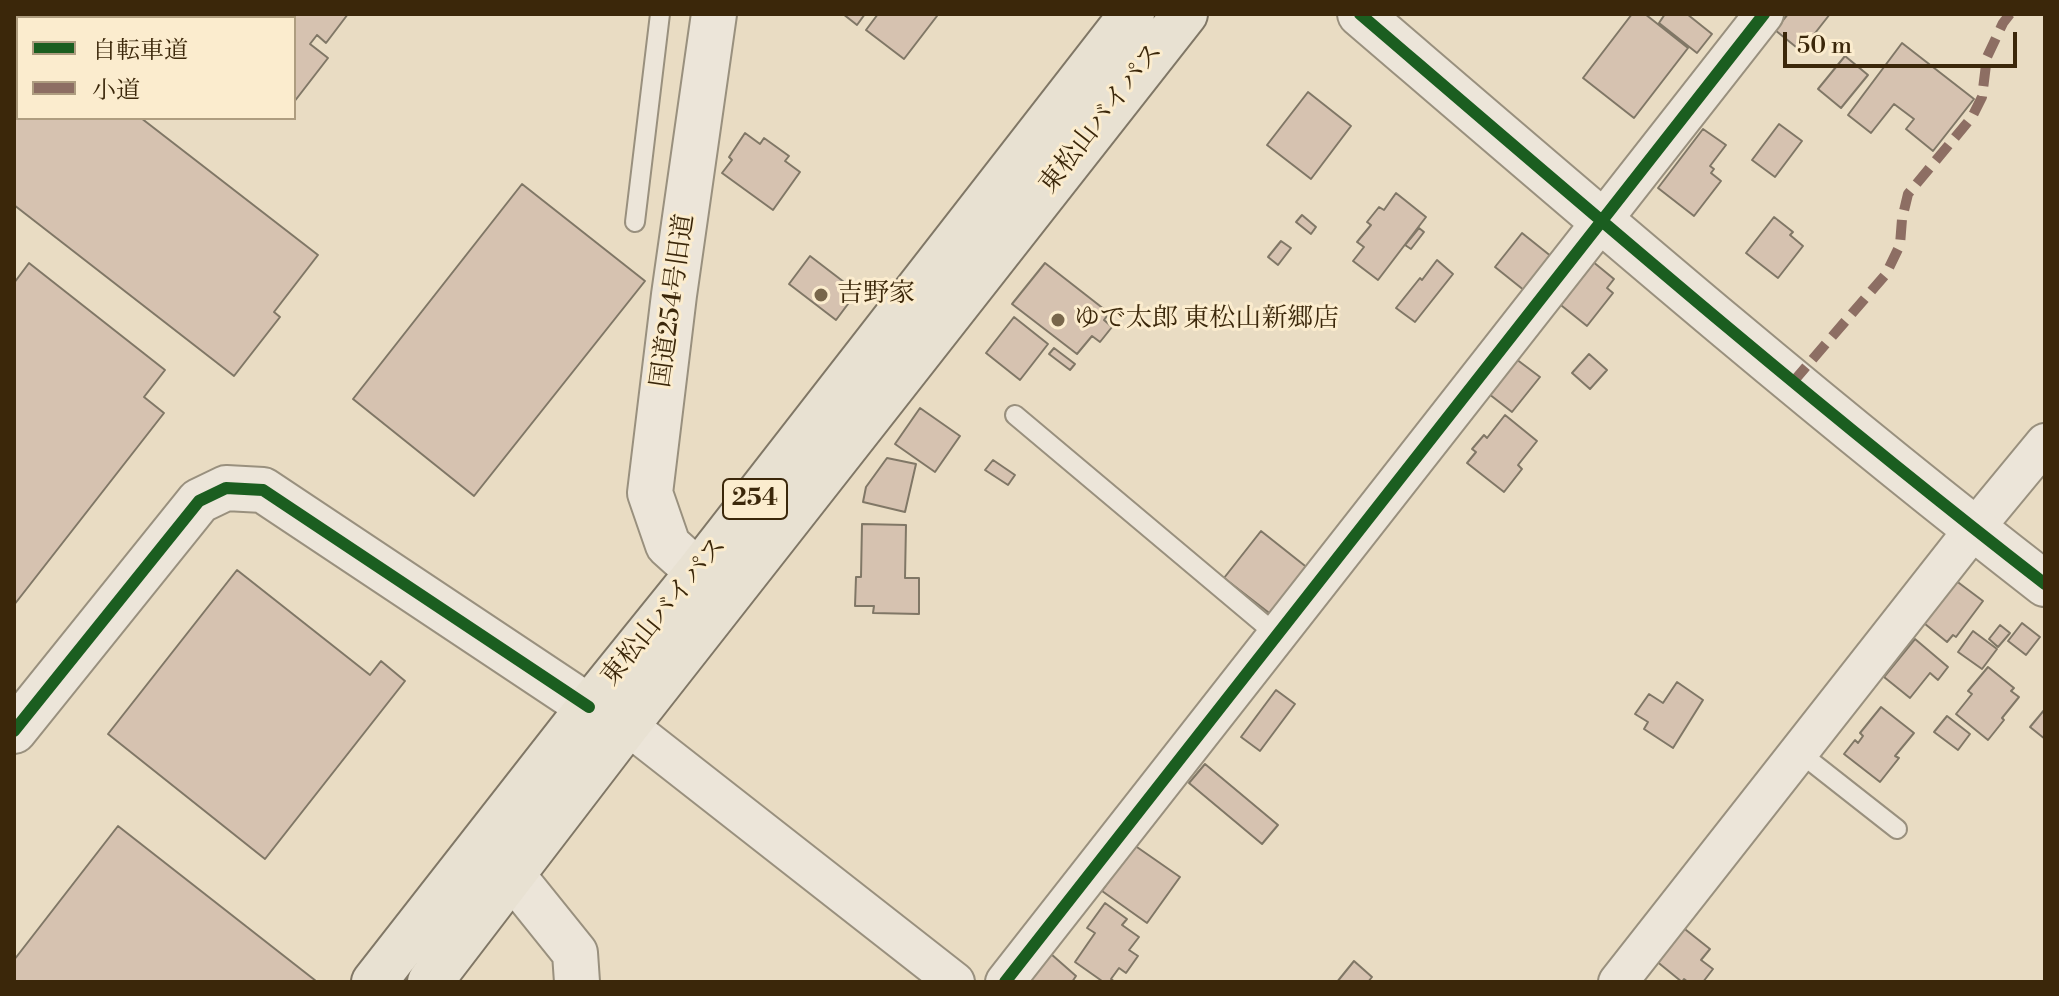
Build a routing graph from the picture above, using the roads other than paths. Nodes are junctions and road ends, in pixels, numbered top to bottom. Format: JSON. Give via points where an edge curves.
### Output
{"nodes":[{"id":1,"x":660,"y":14,"type":"edge"},
{"id":2,"x":714,"y":14,"type":"edge"},
{"id":3,"x":1132,"y":14,"type":"edge"},
{"id":4,"x":1185,"y":14,"type":"edge"},
{"id":5,"x":1360,"y":14,"type":"edge"},
{"id":6,"x":1764,"y":14,"type":"edge"},
{"id":7,"x":1601,"y":221,"type":"junction"},
{"id":8,"x":635,"y":222,"type":"dead end"},
{"id":9,"x":1015,"y":415,"type":"dead end"},
{"id":10,"x":2045,"y":443,"type":"edge"},
{"id":11,"x":1974,"y":529,"type":"junction"},
{"id":12,"x":698,"y":572,"type":"junction"},
{"id":13,"x":2045,"y":584,"type":"edge"},
{"id":14,"x":1278,"y":636,"type":"junction"},
{"id":15,"x":608,"y":716,"type":"junction"},
{"id":16,"x":14,"y":731,"type":"edge"},
{"id":17,"x":1799,"y":752,"type":"junction"},
{"id":18,"x":1897,"y":829,"type":"dead end"},
{"id":19,"x":513,"y":876,"type":"junction"},
{"id":20,"x":374,"y":982,"type":"edge"},
{"id":21,"x":430,"y":982,"type":"edge"},
{"id":22,"x":577,"y":982,"type":"edge"},
{"id":23,"x":955,"y":982,"type":"edge"},
{"id":24,"x":1005,"y":982,"type":"edge"},
{"id":25,"x":1618,"y":982,"type":"edge"}],
"edges":[{"from":1,"to":8,"type":"lane"},
{"from":2,"to":12,"type":"street","name":"国道254号旧道","via":[[650,493],[668,545]]},
{"from":3,"to":12,"type":"highway","name":"東松山バイパス","number":"254"},
{"from":4,"to":15,"type":"highway","name":"東松山バイパス","number":"254"},
{"from":5,"to":7,"type":"street"},
{"from":6,"to":7,"type":"street"},
{"from":7,"to":11,"type":"street"},
{"from":7,"to":14,"type":"street"},
{"from":9,"to":14,"type":"lane"},
{"from":10,"to":11,"type":"street"},
{"from":11,"to":13,"type":"street"},
{"from":11,"to":17,"type":"street"},
{"from":12,"to":15,"type":"highway","name":"東松山バイパス","number":"254"},
{"from":14,"to":24,"type":"street"},
{"from":15,"to":16,"type":"street","via":[[263,490],[226,488],[199,501]]},
{"from":15,"to":19,"type":"highway","name":"東松山バイパス","number":"254"},
{"from":15,"to":20,"type":"highway","name":"東松山バイパス","number":"254"},
{"from":15,"to":23,"type":"street"},
{"from":17,"to":18,"type":"lane"},
{"from":17,"to":25,"type":"street"},
{"from":19,"to":21,"type":"highway","name":"東松山バイパス","number":"254"},
{"from":19,"to":22,"type":"street","via":[[575,953]]}]}
